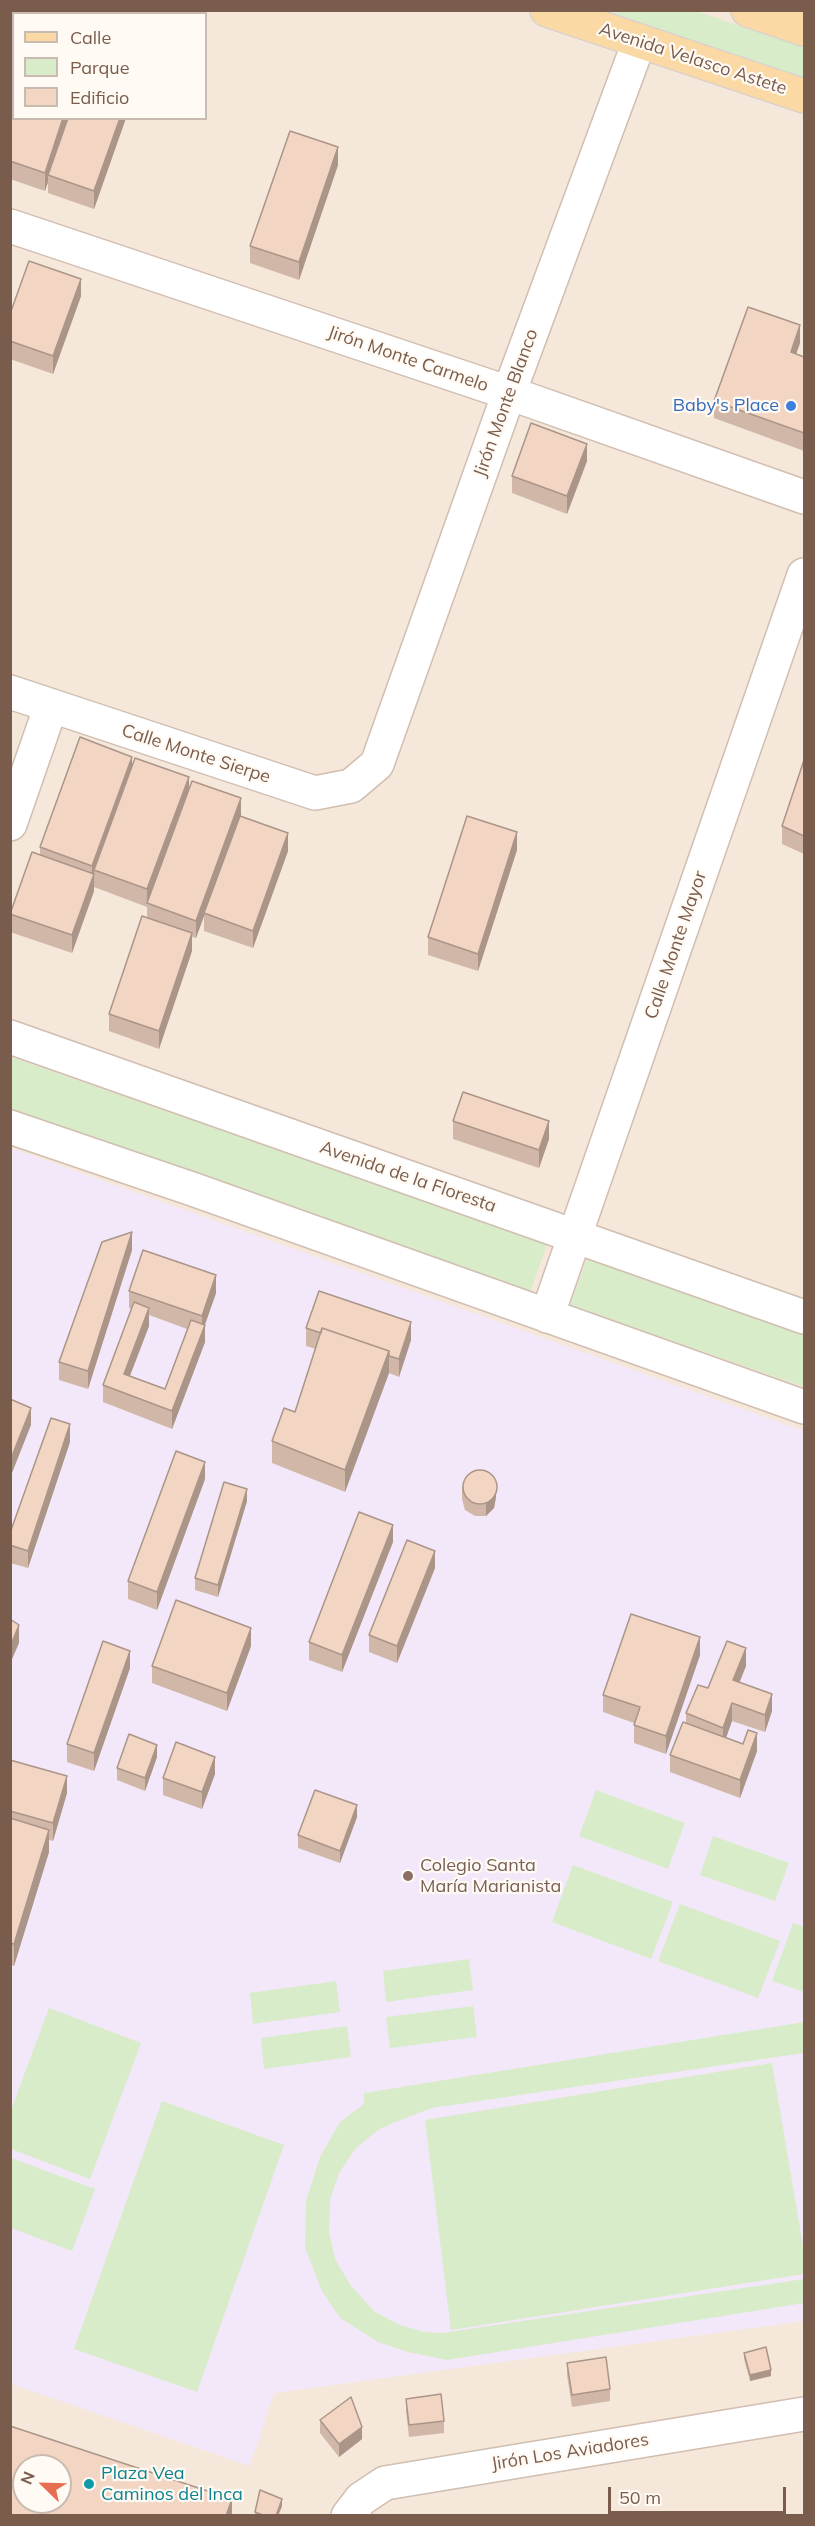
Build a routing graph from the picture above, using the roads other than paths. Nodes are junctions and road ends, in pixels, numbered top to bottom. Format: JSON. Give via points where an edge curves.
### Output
{"nodes":[{"id":1,"x":548,"y":10,"type":"edge"},
{"id":2,"x":748,"y":10,"type":"edge"},
{"id":3,"x":804,"y":29,"type":"edge"},
{"id":4,"x":639,"y":42,"type":"junction"},
{"id":5,"x":804,"y":96,"type":"edge"},
{"id":6,"x":10,"y":226,"type":"edge"},
{"id":7,"x":509,"y":393,"type":"junction"},
{"id":8,"x":804,"y":497,"type":"edge"},
{"id":9,"x":804,"y":575,"type":"edge"},
{"id":10,"x":10,"y":692,"type":"edge"},
{"id":11,"x":51,"y":706,"type":"junction"},
{"id":12,"x":377,"y":764,"type":"joint"},
{"id":13,"x":10,"y":824,"type":"edge"},
{"id":14,"x":10,"y":1037,"type":"edge"},
{"id":15,"x":10,"y":1127,"type":"edge"},
{"id":16,"x":574,"y":1236,"type":"junction"},
{"id":17,"x":547,"y":1316,"type":"junction"},
{"id":18,"x":804,"y":1317,"type":"edge"},
{"id":19,"x":804,"y":1407,"type":"edge"},
{"id":20,"x":804,"y":2414,"type":"edge"},
{"id":21,"x":348,"y":2516,"type":"edge"}],
"edges":[{"from":1,"to":4,"type":"main road","name":"Avenida Velasco Astete"},
{"from":2,"to":3,"type":"main road"},
{"from":4,"to":5,"type":"main road","name":"Avenida Velasco Astete"},
{"from":4,"to":7,"type":"street","name":"Jirón Monte Blanco"},
{"from":6,"to":7,"type":"street","name":"Jirón Monte Carmelo"},
{"from":7,"to":8,"type":"street","name":"Jirón Monte Carmelo"},
{"from":7,"to":12,"type":"street","name":"Jirón Monte Blanco"},
{"from":9,"to":16,"type":"street","name":"Calle Monte Mayor"},
{"from":10,"to":11,"type":"street","name":"Calle Monte Sierpe"},
{"from":11,"to":12,"type":"street","name":"Calle Monte Sierpe","via":[[315,793],[351,786]]},
{"from":11,"to":13,"type":"street"},
{"from":14,"to":16,"type":"street","name":"Avenida de la Floresta"},
{"from":15,"to":17,"type":"street"},
{"from":16,"to":17,"type":"street","name":"Calle Monte Mayor"},
{"from":16,"to":18,"type":"street","name":"Avenida de la Floresta"},
{"from":17,"to":19,"type":"street"},
{"from":20,"to":21,"type":"street","name":"Jirón Los Aviadores","via":[[385,2483],[361,2499]]}]}
